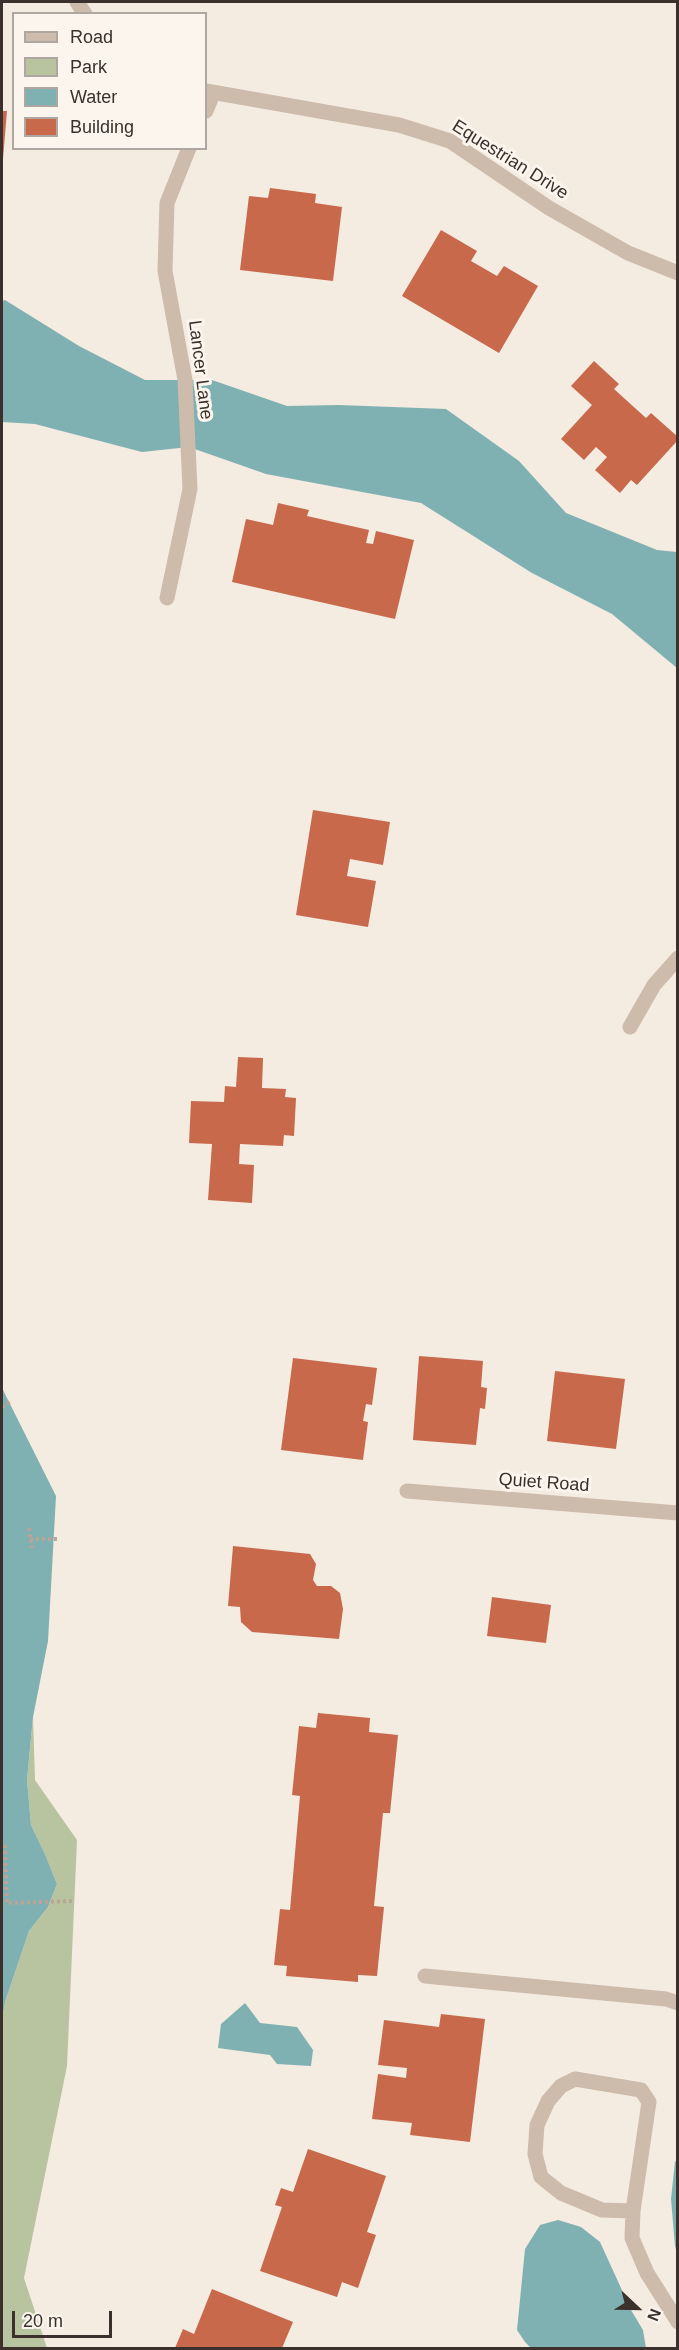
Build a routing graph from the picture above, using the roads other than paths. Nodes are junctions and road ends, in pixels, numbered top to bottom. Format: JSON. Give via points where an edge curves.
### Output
{"nodes":[{"id":1,"x":209,"y":92,"type":"edge"},
{"id":2,"x":188,"y":150,"type":"edge"},
{"id":3,"x":678,"y":273,"type":"edge"},
{"id":4,"x":167,"y":598,"type":"dead end"},
{"id":5,"x":678,"y":958,"type":"edge"},
{"id":6,"x":630,"y":1027,"type":"dead end"},
{"id":7,"x":407,"y":1491,"type":"dead end"},
{"id":8,"x":678,"y":1513,"type":"edge"},
{"id":9,"x":426,"y":1976,"type":"dead end"},
{"id":10,"x":678,"y":2003,"type":"edge"},
{"id":11,"x":633,"y":2211,"type":"junction"},
{"id":12,"x":678,"y":2322,"type":"edge"}],
"edges":[{"from":1,"to":3,"type":"street","name":"Equestrian Drive","via":[[399,125],[450,141],[628,253]]},
{"from":2,"to":4,"type":"street","name":"Lancer Lane","via":[[167,203],[165,271],[185,380],[190,489]]},
{"from":5,"to":6,"type":"street","via":[[654,985]]},
{"from":7,"to":8,"type":"street","name":"Quiet Road"},
{"from":9,"to":10,"type":"street"},
{"from":11,"to":11,"type":"street","via":[[649,2102],[641,2090],[575,2079],[561,2086],[548,2101],[537,2125],[535,2154],[541,2178],[561,2193],[602,2210]]},
{"from":11,"to":12,"type":"street","via":[[632,2238],[647,2273]]}]}
